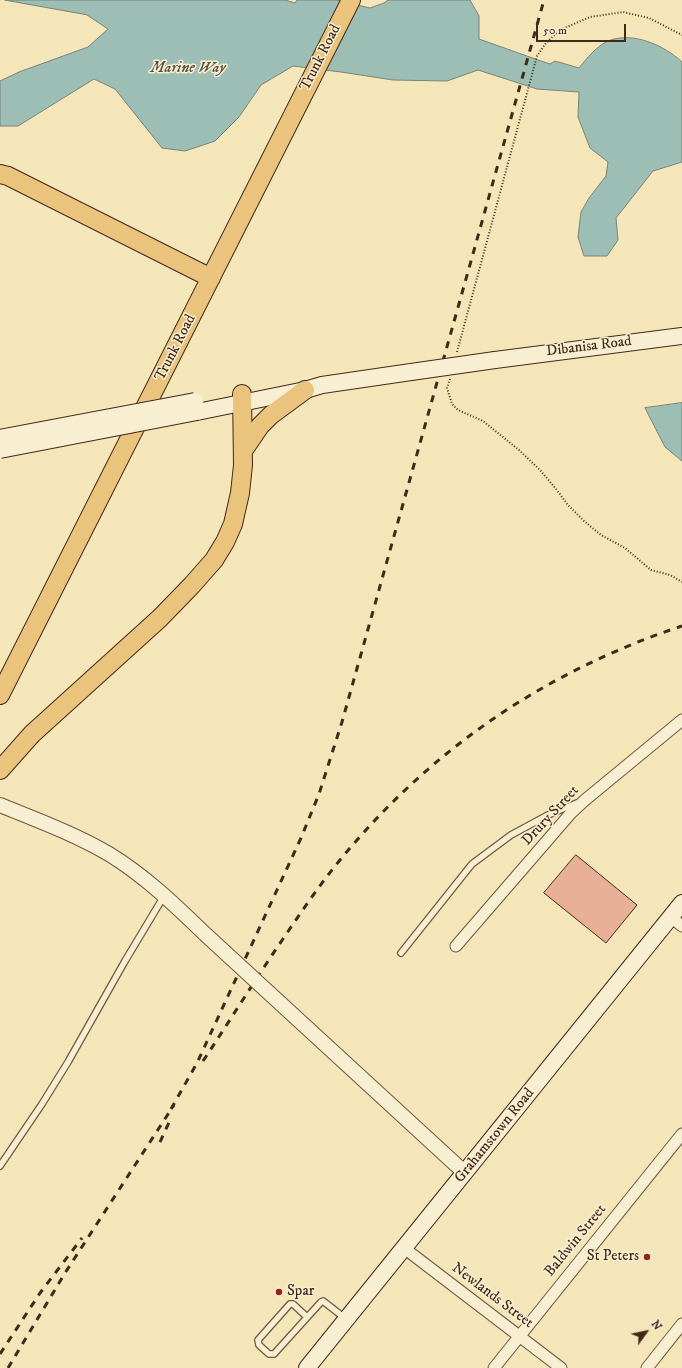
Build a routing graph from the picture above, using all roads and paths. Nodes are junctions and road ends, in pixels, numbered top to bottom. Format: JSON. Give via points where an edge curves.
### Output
{"nodes":[{"id":1,"x":351,"y":0,"type":"edge"},
{"id":2,"x":682,"y":35,"type":"edge"},
{"id":3,"x":528,"y":88,"type":"dead end"},
{"id":4,"x":0,"y":174,"type":"edge"},
{"id":5,"x":211,"y":278,"type":"junction"},
{"id":6,"x":682,"y":336,"type":"edge"},
{"id":7,"x":314,"y":387,"type":"junction"},
{"id":8,"x":242,"y":398,"type":"junction"},
{"id":9,"x":196,"y":406,"type":"junction"},
{"id":10,"x":0,"y":438,"type":"edge"},
{"id":11,"x":0,"y":450,"type":"edge"},
{"id":12,"x":243,"y":452,"type":"junction"},
{"id":13,"x":0,"y":695,"type":"edge"},
{"id":14,"x":682,"y":720,"type":"edge"},
{"id":15,"x":0,"y":770,"type":"edge"},
{"id":16,"x":585,"y":800,"type":"junction"},
{"id":17,"x":0,"y":805,"type":"edge"},
{"id":18,"x":164,"y":896,"type":"junction"},
{"id":19,"x":682,"y":903,"type":"edge"},
{"id":20,"x":676,"y":922,"type":"edge"},
{"id":21,"x":456,"y":946,"type":"dead end"},
{"id":22,"x":401,"y":953,"type":"dead end"},
{"id":23,"x":682,"y":1134,"type":"edge"},
{"id":24,"x":0,"y":1166,"type":"edge"},
{"id":25,"x":465,"y":1173,"type":"junction"},
{"id":26,"x":404,"y":1248,"type":"junction"},
{"id":27,"x":307,"y":1317,"type":"junction"},
{"id":28,"x":347,"y":1319,"type":"junction"},
{"id":29,"x":682,"y":1324,"type":"edge"},
{"id":30,"x":520,"y":1336,"type":"junction"},
{"id":31,"x":307,"y":1368,"type":"edge"},
{"id":32,"x":494,"y":1368,"type":"edge"},
{"id":33,"x":561,"y":1368,"type":"edge"},
{"id":34,"x":647,"y":1368,"type":"edge"}],
"edges":[{"from":1,"to":5,"type":"main road","name":"Trunk Road"},
{"from":2,"to":3,"type":"path","via":[[649,18],[623,12],[590,17],[560,30],[546,43],[537,56]]},
{"from":4,"to":5,"type":"main road"},
{"from":5,"to":13,"type":"main road","name":"Trunk Road"},
{"from":6,"to":7,"type":"main road","name":"Dibanisa Road","bridge":true},
{"from":7,"to":8,"type":"main road","name":"Dibanisa Road"},
{"from":7,"to":12,"type":"main road","via":[[271,415],[260,426]]},
{"from":8,"to":9,"type":"main road","name":"Dibanisa Road"},
{"from":8,"to":12,"type":"main road"},
{"from":9,"to":10,"type":"main road","bridge":true},
{"from":9,"to":11,"type":"main road","bridge":true},
{"from":12,"to":15,"type":"main road","via":[[240,493],[233,524],[214,560],[160,618],[32,734]]},
{"from":14,"to":16,"type":"street","name":"Drury Street"},
{"from":16,"to":21,"type":"street","name":"Drury Street"},
{"from":16,"to":22,"type":"lane","via":[[548,815],[511,835],[472,864]]},
{"from":17,"to":18,"type":"street","via":[[109,854]]},
{"from":18,"to":24,"type":"lane","via":[[68,1062]]},
{"from":18,"to":25,"type":"street","bridge":true},
{"from":19,"to":20,"type":"main road","name":"Grahamstown Road"},
{"from":20,"to":25,"type":"main road","name":"Grahamstown Road"},
{"from":23,"to":30,"type":"street","name":"Baldwin Street"},
{"from":25,"to":26,"type":"main road","name":"Grahamstown Road"},
{"from":26,"to":28,"type":"main road","name":"Grahamstown Road"},
{"from":26,"to":30,"type":"street","name":"Newlands Street"},
{"from":27,"to":27,"type":"lane","via":[[274,1354],[269,1354],[259,1344],[258,1340],[290,1304]]},
{"from":27,"to":28,"type":"lane","via":[[323,1301]]},
{"from":28,"to":31,"type":"main road","name":"Grahamstown Road"},
{"from":29,"to":34,"type":"street"},
{"from":30,"to":32,"type":"street","name":"Baldwin Street"},
{"from":30,"to":33,"type":"street","name":"Newlands Street"}]}
